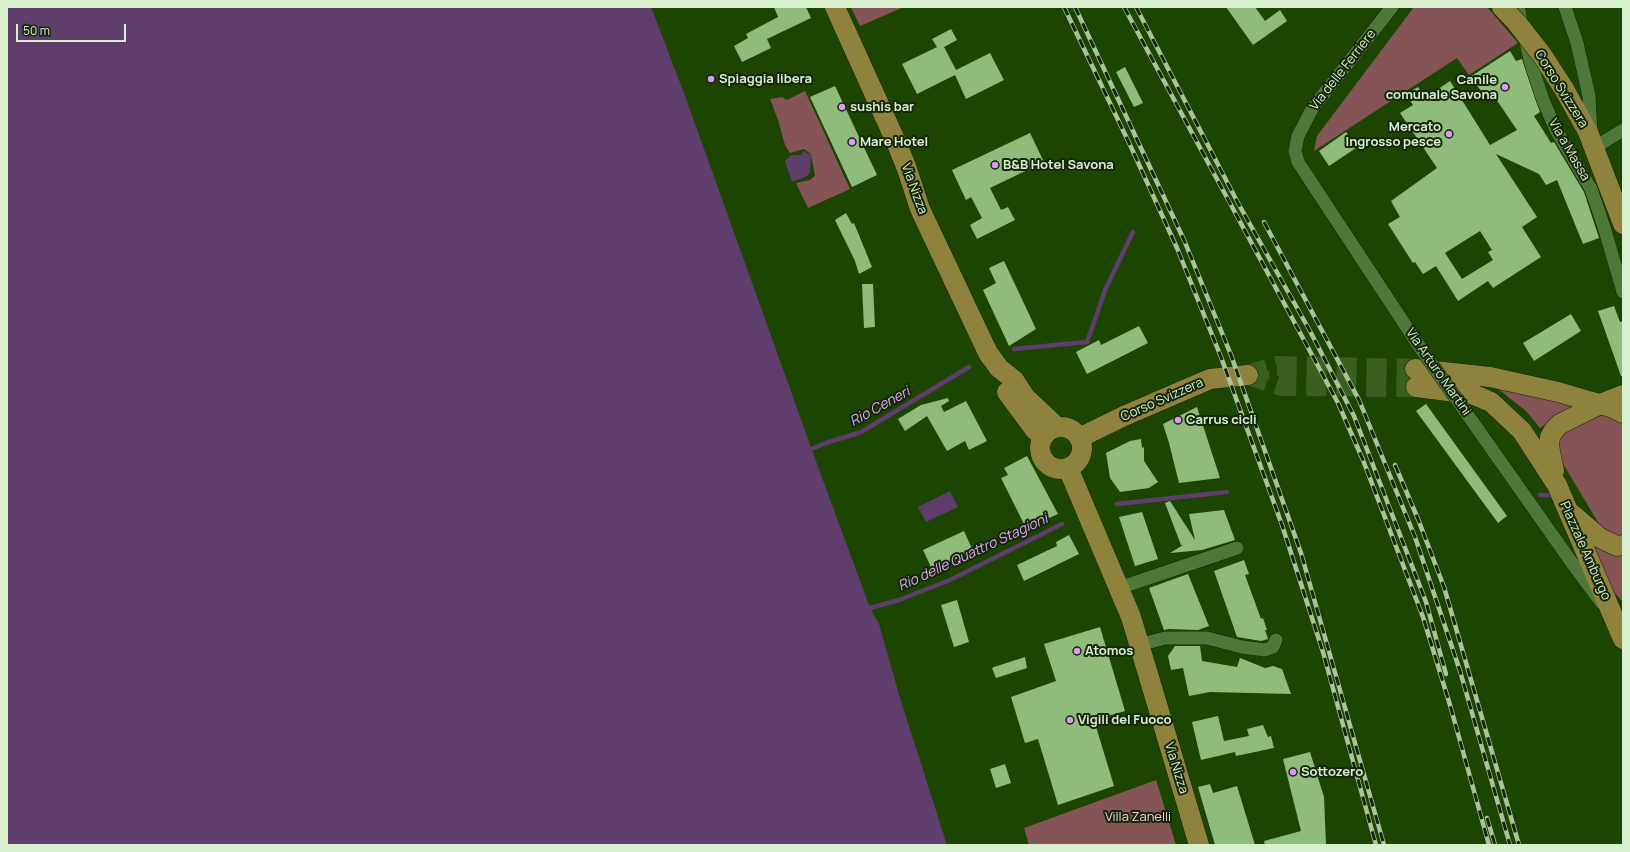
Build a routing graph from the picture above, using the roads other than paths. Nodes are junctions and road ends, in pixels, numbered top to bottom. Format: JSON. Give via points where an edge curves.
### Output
{"nodes":[{"id":1,"x":834,"y":7,"type":"edge"},
{"id":2,"x":1392,"y":7,"type":"edge"},
{"id":3,"x":1502,"y":7,"type":"edge"},
{"id":4,"x":1518,"y":7,"type":"edge"},
{"id":5,"x":1565,"y":7,"type":"edge"},
{"id":6,"x":1623,"y":130,"type":"edge"},
{"id":7,"x":1298,"y":136,"type":"joint"},
{"id":8,"x":1592,"y":144,"type":"junction"},
{"id":9,"x":1623,"y":224,"type":"edge"},
{"id":10,"x":1623,"y":292,"type":"edge"},
{"id":11,"x":1248,"y":375,"type":"dead end"},
{"id":12,"x":1623,"y":395,"type":"edge"},
{"id":13,"x":1600,"y":404,"type":"junction"},
{"id":14,"x":1623,"y":413,"type":"edge"},
{"id":15,"x":1050,"y":432,"type":"junction"},
{"id":16,"x":1079,"y":438,"type":"junction"},
{"id":17,"x":1068,"y":468,"type":"junction"},
{"id":18,"x":1557,"y":485,"type":"junction"},
{"id":19,"x":1567,"y":508,"type":"junction"},
{"id":20,"x":1623,"y":545,"type":"edge"},
{"id":21,"x":1237,"y":548,"type":"dead end"},
{"id":22,"x":1119,"y":588,"type":"junction"},
{"id":23,"x":1611,"y":608,"type":"edge"},
{"id":24,"x":1623,"y":639,"type":"edge"},
{"id":25,"x":1276,"y":640,"type":"dead end"},
{"id":26,"x":1139,"y":645,"type":"junction"},
{"id":27,"x":1200,"y":845,"type":"edge"}],
"edges":[{"from":1,"to":15,"type":"main road","name":"Via Nizza","via":[[897,144],[920,209],[988,353],[999,368],[1002,385],[1035,430]]},
{"from":2,"to":7,"type":"street","name":"Via delle Ferriere","via":[[1312,109]]},
{"from":3,"to":8,"type":"main road","name":"Corso Svizzera","bridge":true,"via":[[1542,55],[1578,112]]},
{"from":4,"to":10,"type":"street","name":"Via a Massa","via":[[1531,64],[1547,111],[1591,189]]},
{"from":5,"to":8,"type":"street","via":[[1577,43],[1589,96]]},
{"from":6,"to":8,"type":"street"},
{"from":7,"to":23,"type":"street","name":"Via Arturo Martini","bridge":true,"via":[[1298,162],[1417,343],[1572,563]]},
{"from":8,"to":9,"type":"main road","name":"Corso Svizzera"},
{"from":11,"to":16,"type":"main road","name":"Corso Svizzera","via":[[1210,378]]},
{"from":12,"to":13,"type":"main road"},
{"from":13,"to":14,"type":"main road"},
{"from":13,"to":18,"type":"main road","name":"Piazzale Amburgo","via":[[1560,424],[1550,437],[1550,455]]},
{"from":13,"to":18,"type":"main road","name":"Piazzale Amburgo","via":[[1490,377],[1416,378],[1491,402],[1522,431]]},
{"from":15,"to":16,"type":"main road","via":[[1070,429]]},
{"from":15,"to":17,"type":"main road","via":[[1040,449],[1044,462],[1055,469]]},
{"from":16,"to":17,"type":"main road","via":[[1079,459]]},
{"from":17,"to":22,"type":"main road","name":"Via Nizza"},
{"from":18,"to":19,"type":"main road","name":"Piazzale Amburgo"},
{"from":19,"to":20,"type":"main road","via":[[1600,538],[1617,546]]},
{"from":19,"to":23,"type":"main road","name":"Piazzale Amburgo"},
{"from":21,"to":22,"type":"street"},
{"from":22,"to":26,"type":"main road","name":"Via Nizza"},
{"from":23,"to":24,"type":"main road","name":"Piazzale Amburgo"},
{"from":25,"to":26,"type":"street","via":[[1273,647],[1265,650],[1207,638],[1184,637],[1165,638]]},
{"from":26,"to":27,"type":"main road","name":"Via Nizza"}]}
